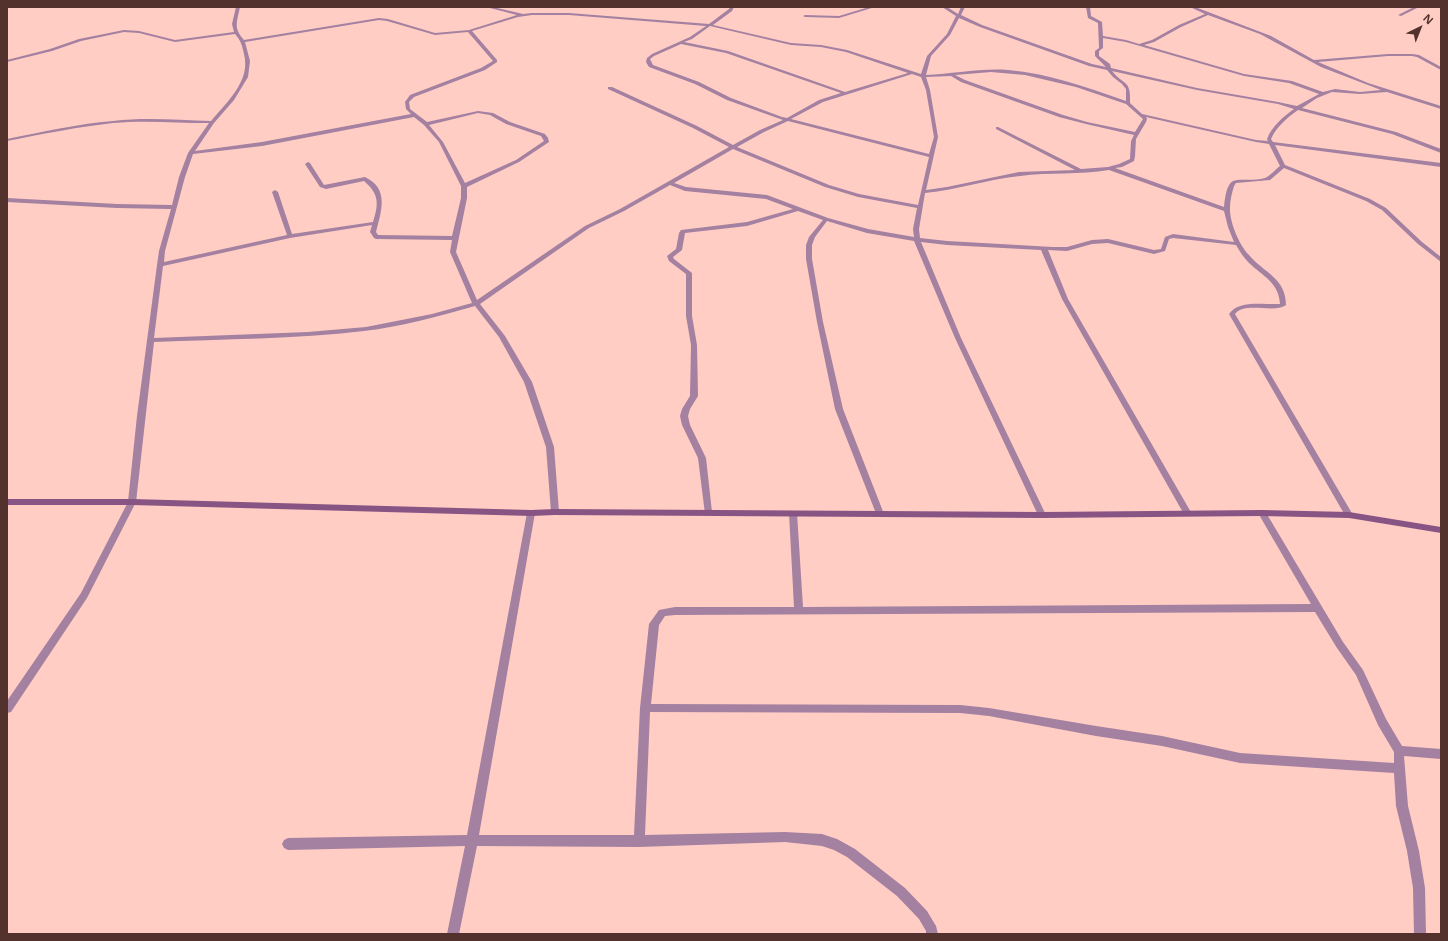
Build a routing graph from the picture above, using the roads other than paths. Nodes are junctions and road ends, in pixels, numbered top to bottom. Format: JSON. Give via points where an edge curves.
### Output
{"nodes":[{"id":1,"x":238,"y":7,"type":"edge"},
{"id":2,"x":488,"y":7,"type":"edge"},
{"id":3,"x":732,"y":7,"type":"edge"},
{"id":4,"x":873,"y":7,"type":"edge"},
{"id":5,"x":944,"y":7,"type":"edge"},
{"id":6,"x":962,"y":7,"type":"edge"},
{"id":7,"x":1088,"y":7,"type":"edge"},
{"id":8,"x":1192,"y":7,"type":"edge"},
{"id":9,"x":1417,"y":7,"type":"edge"},
{"id":10,"x":1207,"y":14,"type":"junction"},
{"id":11,"x":524,"y":15,"type":"junction"},
{"id":12,"x":1400,"y":15,"type":"dead end"},
{"id":13,"x":805,"y":16,"type":"dead end"},
{"id":14,"x":959,"y":16,"type":"junction"},
{"id":15,"x":710,"y":25,"type":"junction"},
{"id":16,"x":469,"y":31,"type":"junction"},
{"id":17,"x":236,"y":33,"type":"junction"},
{"id":18,"x":1101,"y":37,"type":"junction"},
{"id":19,"x":243,"y":41,"type":"junction"},
{"id":20,"x":680,"y":43,"type":"junction"},
{"id":21,"x":1139,"y":45,"type":"junction"},
{"id":22,"x":7,"y":61,"type":"edge"},
{"id":23,"x":1315,"y":61,"type":"junction"},
{"id":24,"x":1441,"y":69,"type":"edge"},
{"id":25,"x":1108,"y":70,"type":"junction"},
{"id":26,"x":911,"y":73,"type":"junction"},
{"id":27,"x":952,"y":75,"type":"junction"},
{"id":28,"x":923,"y":76,"type":"junction"},
{"id":29,"x":610,"y":88,"type":"dead end"},
{"id":30,"x":1388,"y":91,"type":"junction"},
{"id":31,"x":844,"y":93,"type":"junction"},
{"id":32,"x":1324,"y":94,"type":"junction"},
{"id":33,"x":1128,"y":103,"type":"junction"},
{"id":34,"x":1297,"y":108,"type":"junction"},
{"id":35,"x":1441,"y":108,"type":"edge"},
{"id":36,"x":415,"y":115,"type":"junction"},
{"id":37,"x":1142,"y":115,"type":"junction"},
{"id":38,"x":787,"y":120,"type":"junction"},
{"id":39,"x":212,"y":122,"type":"junction"},
{"id":40,"x":426,"y":124,"type":"junction"},
{"id":41,"x":998,"y":128,"type":"dead end"},
{"id":42,"x":1137,"y":134,"type":"junction"},
{"id":43,"x":7,"y":140,"type":"edge"},
{"id":44,"x":1270,"y":143,"type":"junction"},
{"id":45,"x":732,"y":147,"type":"junction"},
{"id":46,"x":1441,"y":151,"type":"edge"},
{"id":47,"x":191,"y":153,"type":"junction"},
{"id":48,"x":931,"y":156,"type":"junction"},
{"id":49,"x":308,"y":164,"type":"dead end"},
{"id":50,"x":1441,"y":165,"type":"edge"},
{"id":51,"x":1283,"y":166,"type":"junction"},
{"id":52,"x":1110,"y":168,"type":"junction"},
{"id":53,"x":1080,"y":170,"type":"junction"},
{"id":54,"x":668,"y":183,"type":"junction"},
{"id":55,"x":464,"y":186,"type":"junction"},
{"id":56,"x":275,"y":192,"type":"dead end"},
{"id":57,"x":923,"y":192,"type":"junction"},
{"id":58,"x":7,"y":200,"type":"edge"},
{"id":59,"x":174,"y":207,"type":"junction"},
{"id":60,"x":920,"y":207,"type":"junction"},
{"id":61,"x":798,"y":209,"type":"junction"},
{"id":62,"x":1226,"y":210,"type":"junction"},
{"id":63,"x":826,"y":219,"type":"junction"},
{"id":64,"x":376,"y":222,"type":"junction"},
{"id":65,"x":290,"y":236,"type":"junction"},
{"id":66,"x":455,"y":238,"type":"junction"},
{"id":67,"x":917,"y":240,"type":"junction"},
{"id":68,"x":1238,"y":244,"type":"junction"},
{"id":69,"x":1044,"y":249,"type":"junction"},
{"id":70,"x":1441,"y":260,"type":"edge"},
{"id":71,"x":160,"y":265,"type":"junction"},
{"id":72,"x":476,"y":304,"type":"junction"},
{"id":73,"x":152,"y":340,"type":"junction"},
{"id":74,"x":7,"y":502,"type":"edge"},
{"id":75,"x":132,"y":502,"type":"junction"},
{"id":76,"x":555,"y":512,"type":"junction"},
{"id":77,"x":708,"y":512,"type":"junction"},
{"id":78,"x":793,"y":512,"type":"junction"},
{"id":79,"x":531,"y":513,"type":"junction"},
{"id":80,"x":1262,"y":513,"type":"junction"},
{"id":81,"x":880,"y":514,"type":"junction"},
{"id":82,"x":1188,"y":514,"type":"junction"},
{"id":83,"x":1042,"y":515,"type":"junction"},
{"id":84,"x":1349,"y":515,"type":"junction"},
{"id":85,"x":1441,"y":530,"type":"edge"},
{"id":86,"x":1318,"y":608,"type":"junction"},
{"id":87,"x":799,"y":610,"type":"junction"},
{"id":88,"x":645,"y":708,"type":"junction"},
{"id":89,"x":7,"y":710,"type":"edge"},
{"id":90,"x":1399,"y":751,"type":"junction"},
{"id":91,"x":1441,"y":754,"type":"edge"},
{"id":92,"x":1399,"y":768,"type":"junction"},
{"id":93,"x":472,"y":840,"type":"junction"},
{"id":94,"x":638,"y":841,"type":"junction"},
{"id":95,"x":288,"y":844,"type":"dead end"},
{"id":96,"x":453,"y":934,"type":"edge"},
{"id":97,"x":932,"y":934,"type":"edge"},
{"id":98,"x":1420,"y":934,"type":"edge"}],
"edges":[{"from":1,"to":17,"type":"street","via":[[234,24]]},
{"from":2,"to":11,"type":"street"},
{"from":3,"to":15,"type":"street"},
{"from":4,"to":13,"type":"street","via":[[839,17]]},
{"from":5,"to":14,"type":"street"},
{"from":6,"to":14,"type":"street"},
{"from":7,"to":18,"type":"street","via":[[1089,17],[1100,22]]},
{"from":8,"to":10,"type":"street"},
{"from":9,"to":12,"type":"street"},
{"from":10,"to":21,"type":"street","via":[[1153,41]]},
{"from":10,"to":23,"type":"street","via":[[1262,33]]},
{"from":11,"to":15,"type":"street","via":[[570,14]]},
{"from":11,"to":16,"type":"street"},
{"from":14,"to":25,"type":"street","via":[[1038,47]]},
{"from":14,"to":28,"type":"street","via":[[929,56]]},
{"from":15,"to":20,"type":"street"},
{"from":15,"to":26,"type":"street","via":[[791,44],[847,51]]},
{"from":16,"to":19,"type":"street","via":[[436,34],[379,19]]},
{"from":16,"to":36,"type":"street","via":[[495,61],[483,69],[412,96],[407,102],[408,109]]},
{"from":17,"to":19,"type":"street"},
{"from":17,"to":22,"type":"street","via":[[175,41],[124,31],[80,40]]},
{"from":18,"to":21,"type":"street"},
{"from":18,"to":25,"type":"street","via":[[1101,48],[1097,51],[1097,56],[1108,64]]},
{"from":19,"to":39,"type":"street","via":[[248,61],[246,77],[232,99]]},
{"from":20,"to":31,"type":"street","via":[[728,52]]},
{"from":20,"to":38,"type":"street","via":[[653,55],[648,62],[651,66]]},
{"from":21,"to":32,"type":"street","via":[[1244,74],[1290,82]]},
{"from":23,"to":24,"type":"street","via":[[1388,54],[1412,55]]},
{"from":23,"to":30,"type":"street","via":[[1354,80]]},
{"from":25,"to":33,"type":"street","via":[[1128,89]]},
{"from":25,"to":34,"type":"street"},
{"from":26,"to":28,"type":"street"},
{"from":26,"to":31,"type":"street"},
{"from":27,"to":28,"type":"street"},
{"from":27,"to":33,"type":"street","via":[[990,71],[1026,75],[1092,91]]},
{"from":27,"to":42,"type":"street","via":[[1061,116]]},
{"from":28,"to":48,"type":"street","via":[[936,137]]},
{"from":29,"to":45,"type":"street"},
{"from":30,"to":32,"type":"street","via":[[1336,91]]},
{"from":30,"to":35,"type":"street"},
{"from":31,"to":38,"type":"street","via":[[821,101]]},
{"from":32,"to":34,"type":"street"},
{"from":33,"to":37,"type":"street"},
{"from":34,"to":44,"type":"street","via":[[1269,136]]},
{"from":34,"to":46,"type":"street","via":[[1394,133]]},
{"from":36,"to":40,"type":"street"},
{"from":36,"to":47,"type":"street","via":[[262,144]]},
{"from":37,"to":42,"type":"street","via":[[1145,119],[1143,127]]},
{"from":37,"to":44,"type":"street"},
{"from":38,"to":45,"type":"street"},
{"from":38,"to":48,"type":"street"},
{"from":39,"to":43,"type":"street","via":[[114,122]]},
{"from":39,"to":47,"type":"street"},
{"from":40,"to":55,"type":"street","via":[[441,142]]},
{"from":40,"to":55,"type":"street","via":[[486,112],[546,138],[546,141],[525,158]]},
{"from":41,"to":53,"type":"street"},
{"from":42,"to":52,"type":"street","via":[[1133,144],[1133,158],[1127,163]]},
{"from":44,"to":50,"type":"street"},
{"from":44,"to":51,"type":"street"},
{"from":45,"to":54,"type":"street"},
{"from":45,"to":60,"type":"street","via":[[839,190]]},
{"from":47,"to":59,"type":"street"},
{"from":48,"to":57,"type":"street"},
{"from":49,"to":64,"type":"street","via":[[322,186],[365,179],[375,187],[379,193],[380,205]]},
{"from":51,"to":62,"type":"street","via":[[1268,179],[1231,184]]},
{"from":51,"to":70,"type":"street","via":[[1362,197],[1384,209]]},
{"from":52,"to":53,"type":"street"},
{"from":52,"to":62,"type":"street"},
{"from":53,"to":57,"type":"street","via":[[1018,174],[959,188]]},
{"from":54,"to":61,"type":"street","via":[[685,189],[767,197]]},
{"from":54,"to":72,"type":"street","via":[[587,227]]},
{"from":55,"to":66,"type":"street","via":[[464,198]]},
{"from":56,"to":65,"type":"street"},
{"from":57,"to":60,"type":"street"},
{"from":58,"to":59,"type":"street"},
{"from":59,"to":71,"type":"street"},
{"from":60,"to":67,"type":"street"},
{"from":61,"to":63,"type":"street"},
{"from":61,"to":77,"type":"street","via":[[747,224],[684,231],[679,250],[670,256],[670,260],[689,273],[689,316],[694,345],[694,396],[684,416],[702,458]]},
{"from":62,"to":68,"type":"street"},
{"from":63,"to":67,"type":"street","via":[[868,231]]},
{"from":63,"to":81,"type":"street","via":[[809,245],[819,315],[840,409]]},
{"from":64,"to":65,"type":"street"},
{"from":64,"to":66,"type":"street","via":[[373,232],[376,237]]},
{"from":65,"to":71,"type":"street"},
{"from":66,"to":72,"type":"street","via":[[454,252]]},
{"from":67,"to":69,"type":"street"},
{"from":67,"to":83,"type":"street","via":[[958,338]]},
{"from":68,"to":69,"type":"street","via":[[1173,236],[1167,238],[1160,252],[1108,242],[1092,242],[1066,249]]},
{"from":68,"to":84,"type":"street","via":[[1249,259],[1278,284],[1284,301],[1280,306],[1240,307],[1232,314]]},
{"from":69,"to":82,"type":"street","via":[[1065,299]]},
{"from":71,"to":73,"type":"street"},
{"from":72,"to":73,"type":"street","via":[[366,330]]},
{"from":72,"to":76,"type":"street","via":[[502,336],[528,382],[550,447]]},
{"from":73,"to":75,"type":"street"},
{"from":74,"to":75,"type":"street"},
{"from":75,"to":79,"type":"street"},
{"from":75,"to":89,"type":"street","via":[[84,595]]},
{"from":76,"to":77,"type":"street"},
{"from":76,"to":79,"type":"street"},
{"from":77,"to":78,"type":"street"},
{"from":78,"to":81,"type":"street"},
{"from":78,"to":87,"type":"street"},
{"from":79,"to":93,"type":"street"},
{"from":80,"to":82,"type":"street"},
{"from":80,"to":84,"type":"street"},
{"from":80,"to":86,"type":"street"},
{"from":81,"to":83,"type":"street"},
{"from":82,"to":83,"type":"street"},
{"from":84,"to":85,"type":"street"},
{"from":86,"to":87,"type":"street"},
{"from":86,"to":90,"type":"street","via":[[1360,673],[1382,722]]},
{"from":87,"to":88,"type":"street","via":[[662,613],[654,624]]},
{"from":88,"to":92,"type":"street","via":[[960,709],[1162,740],[1240,758]]},
{"from":88,"to":94,"type":"street"},
{"from":90,"to":91,"type":"street"},
{"from":90,"to":92,"type":"street"},
{"from":92,"to":98,"type":"street","via":[[1402,806],[1419,888]]},
{"from":93,"to":94,"type":"street"},
{"from":93,"to":95,"type":"street"},
{"from":93,"to":96,"type":"street"},
{"from":94,"to":97,"type":"street","via":[[785,837],[822,840],[851,853],[901,892],[923,915]]}]}
